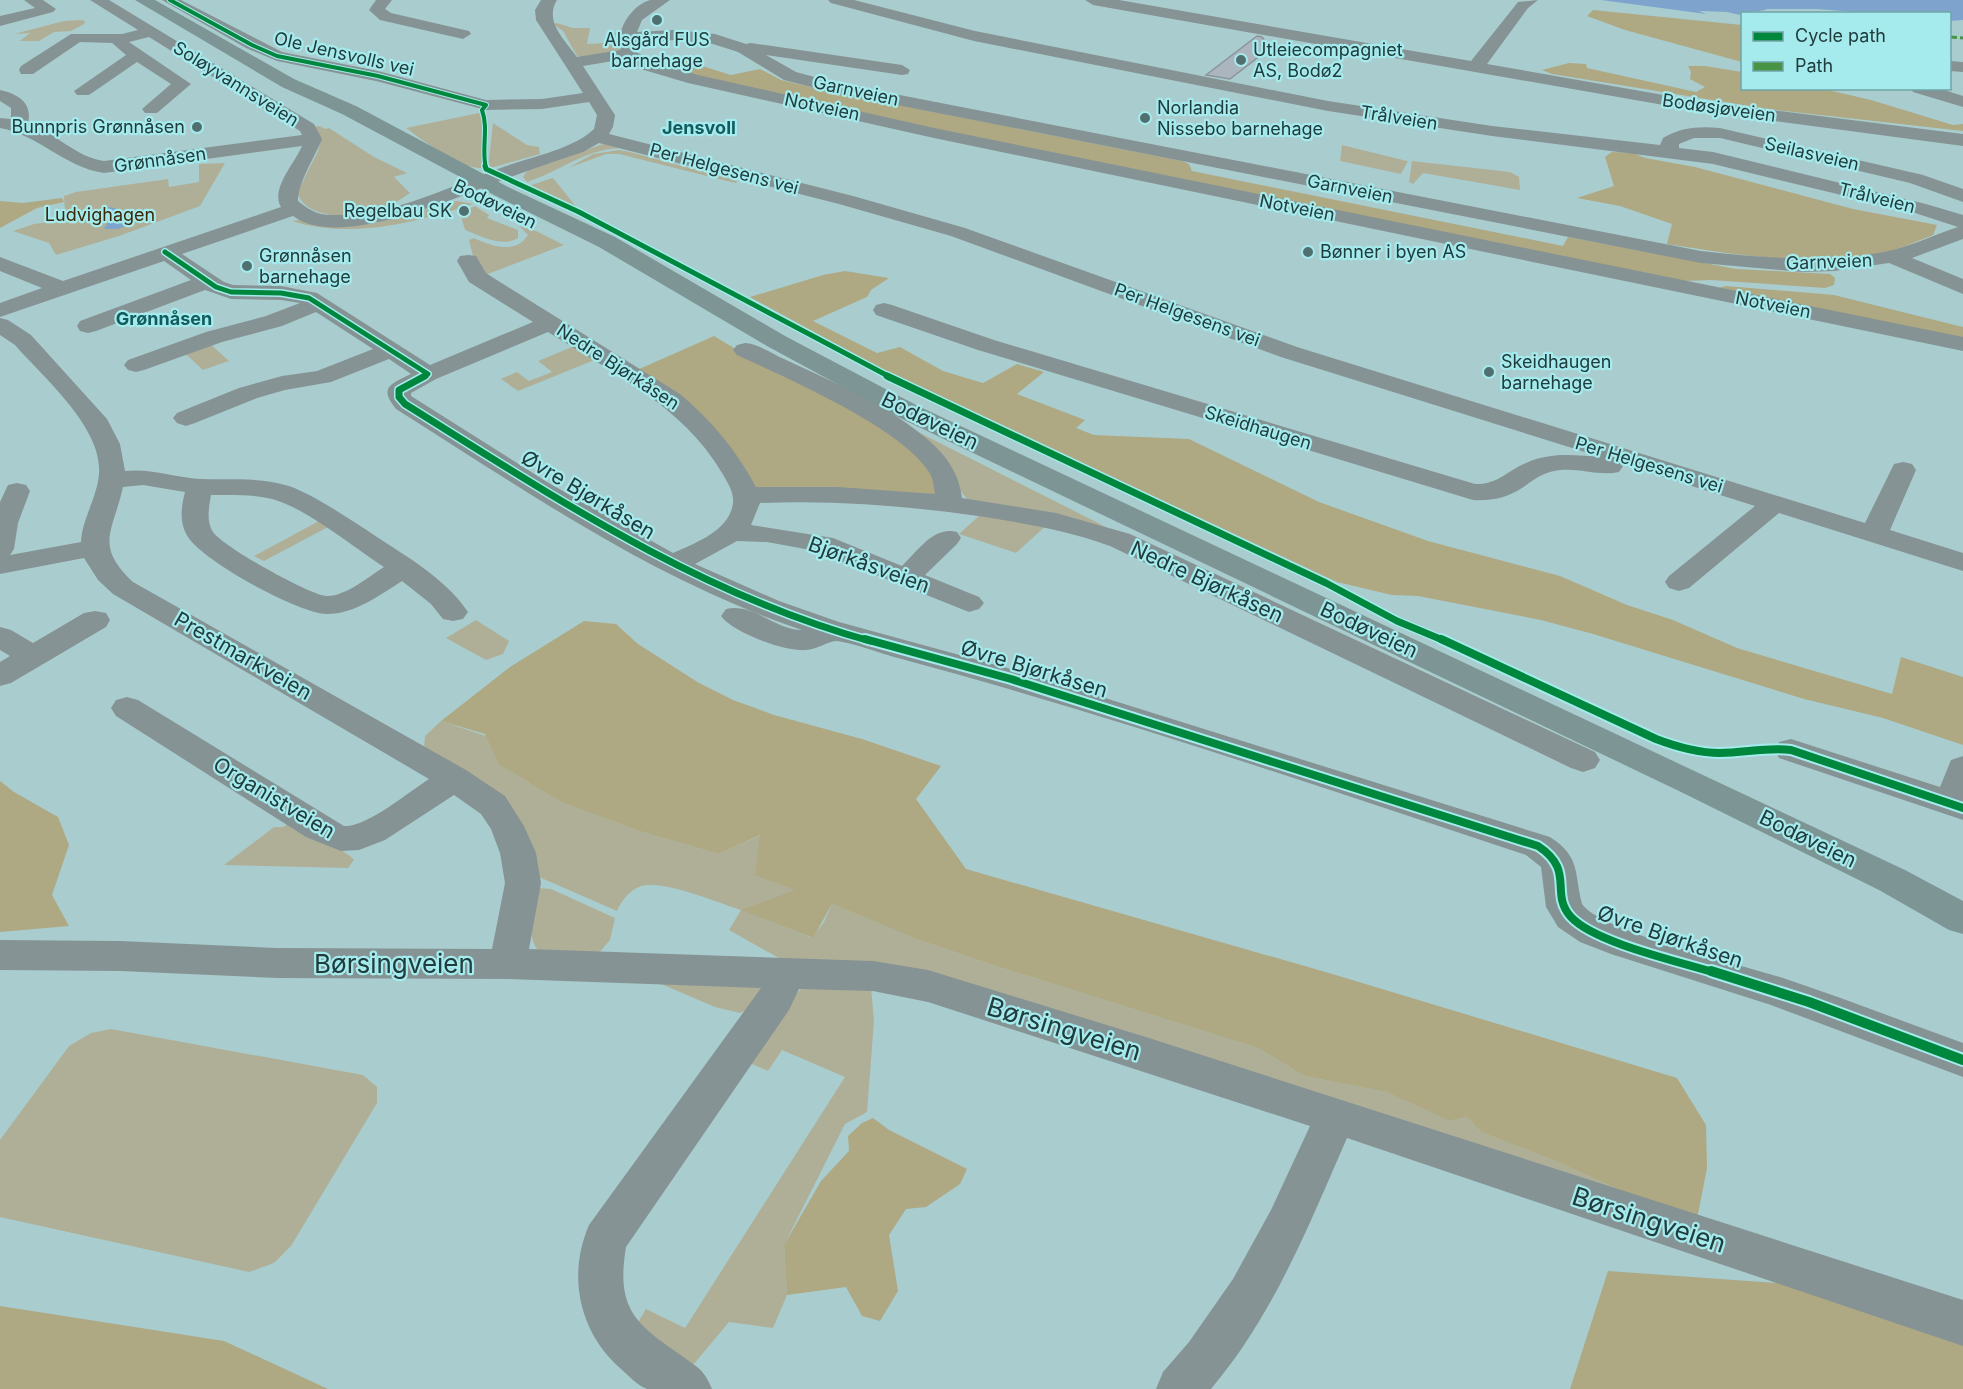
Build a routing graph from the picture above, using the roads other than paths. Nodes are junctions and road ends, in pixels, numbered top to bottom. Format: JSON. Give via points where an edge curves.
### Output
{"nodes":[{"id":1,"x":32,"y":0,"type":"edge"},
{"id":2,"x":98,"y":0,"type":"edge"},
{"id":3,"x":143,"y":0,"type":"edge"},
{"id":4,"x":170,"y":0,"type":"edge"},
{"id":5,"x":384,"y":0,"type":"edge"},
{"id":6,"x":549,"y":0,"type":"edge"},
{"id":7,"x":662,"y":0,"type":"edge"},
{"id":8,"x":836,"y":0,"type":"edge"},
{"id":9,"x":1094,"y":0,"type":"edge"},
{"id":10,"x":1530,"y":0,"type":"edge"},
{"id":11,"x":1202,"y":3,"type":"dead end"},
{"id":12,"x":1165,"y":12,"type":"junction"},
{"id":13,"x":0,"y":21,"type":"edge"},
{"id":14,"x":151,"y":32,"type":"junction"},
{"id":15,"x":463,"y":34,"type":"dead end"},
{"id":16,"x":122,"y":39,"type":"junction"},
{"id":17,"x":744,"y":49,"type":"junction"},
{"id":18,"x":632,"y":50,"type":"junction"},
{"id":19,"x":136,"y":55,"type":"junction"},
{"id":20,"x":574,"y":66,"type":"junction"},
{"id":21,"x":1475,"y":68,"type":"junction"},
{"id":22,"x":27,"y":70,"type":"dead end"},
{"id":23,"x":902,"y":70,"type":"dead end"},
{"id":24,"x":1925,"y":90,"type":"edge"},
{"id":25,"x":83,"y":91,"type":"dead end"},
{"id":26,"x":0,"y":95,"type":"edge"},
{"id":27,"x":595,"y":96,"type":"junction"},
{"id":28,"x":1963,"y":102,"type":"edge"},
{"id":29,"x":151,"y":109,"type":"dead end"},
{"id":30,"x":9,"y":124,"type":"edge"},
{"id":31,"x":597,"y":137,"type":"junction"},
{"id":32,"x":313,"y":139,"type":"junction"},
{"id":33,"x":1963,"y":140,"type":"edge"},
{"id":34,"x":1669,"y":151,"type":"junction"},
{"id":35,"x":473,"y":185,"type":"junction"},
{"id":36,"x":1963,"y":196,"type":"edge"},
{"id":37,"x":294,"y":209,"type":"junction"},
{"id":38,"x":1963,"y":222,"type":"edge"},
{"id":39,"x":1963,"y":232,"type":"edge"},
{"id":40,"x":165,"y":252,"type":"junction"},
{"id":41,"x":1895,"y":258,"type":"junction"},
{"id":42,"x":468,"y":261,"type":"dead end"},
{"id":43,"x":0,"y":263,"type":"edge"},
{"id":44,"x":206,"y":282,"type":"junction"},
{"id":45,"x":1963,"y":287,"type":"edge"},
{"id":46,"x":60,"y":288,"type":"junction"},
{"id":47,"x":318,"y":304,"type":"junction"},
{"id":48,"x":884,"y":309,"type":"dead end"},
{"id":49,"x":0,"y":310,"type":"edge"},
{"id":50,"x":551,"y":323,"type":"junction"},
{"id":51,"x":0,"y":325,"type":"edge"},
{"id":52,"x":88,"y":326,"type":"dead end"},
{"id":53,"x":1963,"y":344,"type":"edge"},
{"id":54,"x":391,"y":350,"type":"junction"},
{"id":55,"x":745,"y":350,"type":"dead end"},
{"id":56,"x":136,"y":365,"type":"dead end"},
{"id":57,"x":428,"y":374,"type":"junction"},
{"id":58,"x":186,"y":418,"type":"dead end"},
{"id":59,"x":1629,"y":458,"type":"junction"},
{"id":60,"x":1903,"y":470,"type":"dead end"},
{"id":61,"x":111,"y":481,"type":"junction"},
{"id":62,"x":200,"y":487,"type":"junction"},
{"id":63,"x":17,"y":491,"type":"dead end"},
{"id":64,"x":747,"y":495,"type":"junction"},
{"id":65,"x":949,"y":503,"type":"junction"},
{"id":66,"x":1775,"y":503,"type":"junction"},
{"id":67,"x":731,"y":532,"type":"junction"},
{"id":68,"x":1874,"y":534,"type":"junction"},
{"id":69,"x":947,"y":538,"type":"dead end"},
{"id":70,"x":94,"y":548,"type":"junction"},
{"id":71,"x":0,"y":549,"type":"edge"},
{"id":72,"x":1963,"y":562,"type":"edge"},
{"id":73,"x":0,"y":565,"type":"edge"},
{"id":74,"x":403,"y":567,"type":"junction"},
{"id":75,"x":673,"y":574,"type":"junction"},
{"id":76,"x":907,"y":577,"type":"junction"},
{"id":77,"x":1679,"y":582,"type":"dead end"},
{"id":78,"x":969,"y":603,"type":"dead end"},
{"id":79,"x":453,"y":612,"type":"dead end"},
{"id":80,"x":95,"y":620,"type":"dead end"},
{"id":81,"x":0,"y":637,"type":"edge"},
{"id":82,"x":32,"y":656,"type":"junction"},
{"id":83,"x":0,"y":676,"type":"edge"},
{"id":84,"x":126,"y":708,"type":"dead end"},
{"id":85,"x":1791,"y":750,"type":"dead end"},
{"id":86,"x":1583,"y":760,"type":"dead end"},
{"id":87,"x":1963,"y":768,"type":"edge"},
{"id":88,"x":454,"y":778,"type":"junction"},
{"id":89,"x":1957,"y":805,"type":"edge"},
{"id":90,"x":1963,"y":919,"type":"edge"},
{"id":91,"x":0,"y":955,"type":"edge"},
{"id":92,"x":508,"y":964,"type":"junction"},
{"id":93,"x":788,"y":973,"type":"junction"},
{"id":94,"x":1963,"y":1060,"type":"edge"},
{"id":95,"x":1335,"y":1117,"type":"junction"},
{"id":96,"x":1963,"y":1323,"type":"edge"},
{"id":97,"x":688,"y":1389,"type":"edge"},
{"id":98,"x":1180,"y":1389,"type":"edge"}],
"edges":[{"from":1,"to":13,"type":"street","via":[[48,9]]},
{"from":2,"to":14,"type":"street","name":"Soløyvannsveien"},
{"from":3,"to":35,"type":"main road","name":"Bodøveien","via":[[288,83],[349,110]]},
{"from":4,"to":27,"type":"street","name":"Ole Jensvolls vei","via":[[277,56],[378,76],[486,105],[525,105]]},
{"from":5,"to":15,"type":"street","via":[[377,10],[386,17]]},
{"from":6,"to":20,"type":"street","via":[[543,10],[544,20]]},
{"from":7,"to":18,"type":"street","via":[[631,24]]},
{"from":8,"to":34,"type":"street","name":"Trålveien","via":[[975,36],[1328,106],[1492,131]]},
{"from":9,"to":12,"type":"street","name":"Bodøsjøveien"},
{"from":10,"to":21,"type":"street","via":[[1522,5]]},
{"from":11,"to":12,"type":"street"},
{"from":12,"to":21,"type":"street","name":"Bodøsjøveien"},
{"from":14,"to":16,"type":"street","name":"Soløyvannsveien"},
{"from":14,"to":32,"type":"street","name":"Soløyvannsveien","via":[[295,119],[308,128]]},
{"from":16,"to":19,"type":"street","name":"Soløyvannsveien","via":[[120,44]]},
{"from":16,"to":22,"type":"street","name":"Soløyvannsveien","via":[[77,37]]},
{"from":17,"to":18,"type":"street","name":"Garnveien","via":[[695,36],[657,35]]},
{"from":17,"to":23,"type":"street","name":"Garnveien","via":[[762,48]]},
{"from":17,"to":41,"type":"street","name":"Garnveien","via":[[790,76],[831,87],[1671,252],[1796,266]]},
{"from":18,"to":20,"type":"street","name":"Notveien"},
{"from":18,"to":53,"type":"street","name":"Notveien","via":[[694,79],[989,144]]},
{"from":19,"to":25,"type":"street"},
{"from":19,"to":29,"type":"street","name":"Soløyvannsveien","via":[[182,84]]},
{"from":20,"to":27,"type":"street"},
{"from":21,"to":33,"type":"street","name":"Bodøsjøveien","via":[[1704,107]]},
{"from":24,"to":28,"type":"street"},
{"from":26,"to":30,"type":"street","name":"Grønnåsen","via":[[15,102],[23,113]]},
{"from":27,"to":31,"type":"street","via":[[607,122]]},
{"from":30,"to":32,"type":"street","name":"Grønnåsen","via":[[46,139],[76,160],[94,167]]},
{"from":31,"to":35,"type":"street"},
{"from":31,"to":59,"type":"street","name":"Per Helgesens vei","via":[[968,235],[1289,352]]},
{"from":32,"to":37,"type":"street","name":"Soløyvannsveien","via":[[311,150],[288,186],[288,202]]},
{"from":34,"to":36,"type":"street","name":"Seilasveien","via":[[1670,142],[1679,135],[1720,133],[1916,179]]},
{"from":34,"to":38,"type":"street","name":"Trålveien","via":[[1919,208]]},
{"from":35,"to":37,"type":"street","via":[[362,220],[333,221]]},
{"from":35,"to":90,"type":"main road","name":"Bodøveien","via":[[907,411],[1704,788]]},
{"from":37,"to":40,"type":"street"},
{"from":39,"to":41,"type":"street","name":"Garnveien"},
{"from":40,"to":44,"type":"street"},
{"from":40,"to":46,"type":"street"},
{"from":41,"to":45,"type":"street"},
{"from":42,"to":50,"type":"street","name":"Nedre Bjørkåsen","via":[[477,277]]},
{"from":43,"to":46,"type":"street"},
{"from":44,"to":47,"type":"street","via":[[231,291],[309,298]]},
{"from":44,"to":52,"type":"street"},
{"from":46,"to":49,"type":"street"},
{"from":47,"to":54,"type":"street"},
{"from":47,"to":56,"type":"street"},
{"from":48,"to":59,"type":"street","name":"Skeidhaugen","via":[[1064,369],[1473,492],[1485,494],[1504,489],[1534,468],[1548,464],[1614,466]]},
{"from":50,"to":57,"type":"street","name":"Øvre Bjørkåsen"},
{"from":50,"to":64,"type":"street","name":"Nedre Bjørkåsen","via":[[689,413],[716,445]]},
{"from":51,"to":61,"type":"street","via":[[23,340],[98,424],[110,449]]},
{"from":54,"to":57,"type":"street"},
{"from":54,"to":58,"type":"street","via":[[322,377],[282,382],[248,393]]},
{"from":55,"to":65,"type":"street","via":[[902,433],[941,469]]},
{"from":57,"to":75,"type":"street","name":"Øvre Bjørkåsen","via":[[399,390],[405,404]]},
{"from":59,"to":66,"type":"street","name":"Per Helgesens vei"},
{"from":60,"to":68,"type":"street"},
{"from":61,"to":62,"type":"street","via":[[143,477]]},
{"from":61,"to":70,"type":"street"},
{"from":62,"to":74,"type":"street","via":[[259,488],[297,499]]},
{"from":62,"to":74,"type":"street","via":[[196,510],[200,535],[253,572],[317,605],[343,601]]},
{"from":63,"to":71,"type":"street","via":[[4,523]]},
{"from":64,"to":65,"type":"street","name":"Nedre Bjørkåsen","via":[[858,496]]},
{"from":64,"to":67,"type":"street","via":[[745,516]]},
{"from":65,"to":86,"type":"street","name":"Nedre Bjørkåsen","via":[[1062,520],[1120,540]]},
{"from":66,"to":68,"type":"street","name":"Per Helgesens vei"},
{"from":66,"to":77,"type":"street"},
{"from":67,"to":75,"type":"street"},
{"from":67,"to":76,"type":"street","name":"Bjørkåsveien","via":[[824,544]]},
{"from":68,"to":72,"type":"street","name":"Per Helgesens vei"},
{"from":69,"to":76,"type":"street"},
{"from":70,"to":73,"type":"street"},
{"from":70,"to":88,"type":"street","name":"Prestmarkveien","via":[[109,577],[123,588]]},
{"from":74,"to":79,"type":"street"},
{"from":75,"to":94,"type":"street","name":"Øvre Bjørkåsen","via":[[832,630],[1007,678],[1538,846],[1558,860],[1564,908],[1571,918],[1598,934],[1788,995]]},
{"from":76,"to":78,"type":"street","name":"Bjørkåsveien"},
{"from":80,"to":82,"type":"street"},
{"from":81,"to":82,"type":"street"},
{"from":82,"to":83,"type":"street"},
{"from":84,"to":88,"type":"street","name":"Organistveien","via":[[318,828],[347,839],[378,829]]},
{"from":85,"to":89,"type":"street"},
{"from":87,"to":89,"type":"street"},
{"from":88,"to":92,"type":"street","name":"Prestmarkveien","via":[[493,805],[518,853],[523,883]]},
{"from":91,"to":92,"type":"street","name":"Børsingveien","via":[[276,963]]},
{"from":92,"to":93,"type":"street","name":"Børsingveien"},
{"from":93,"to":95,"type":"street","name":"Børsingveien","via":[[873,976],[928,986]]},
{"from":93,"to":97,"type":"street","via":[[775,999],[605,1240],[600,1260],[604,1312],[621,1339]]},
{"from":95,"to":96,"type":"street","name":"Børsingveien"},
{"from":95,"to":98,"type":"street","via":[[1245,1302],[1204,1362]]}]}
